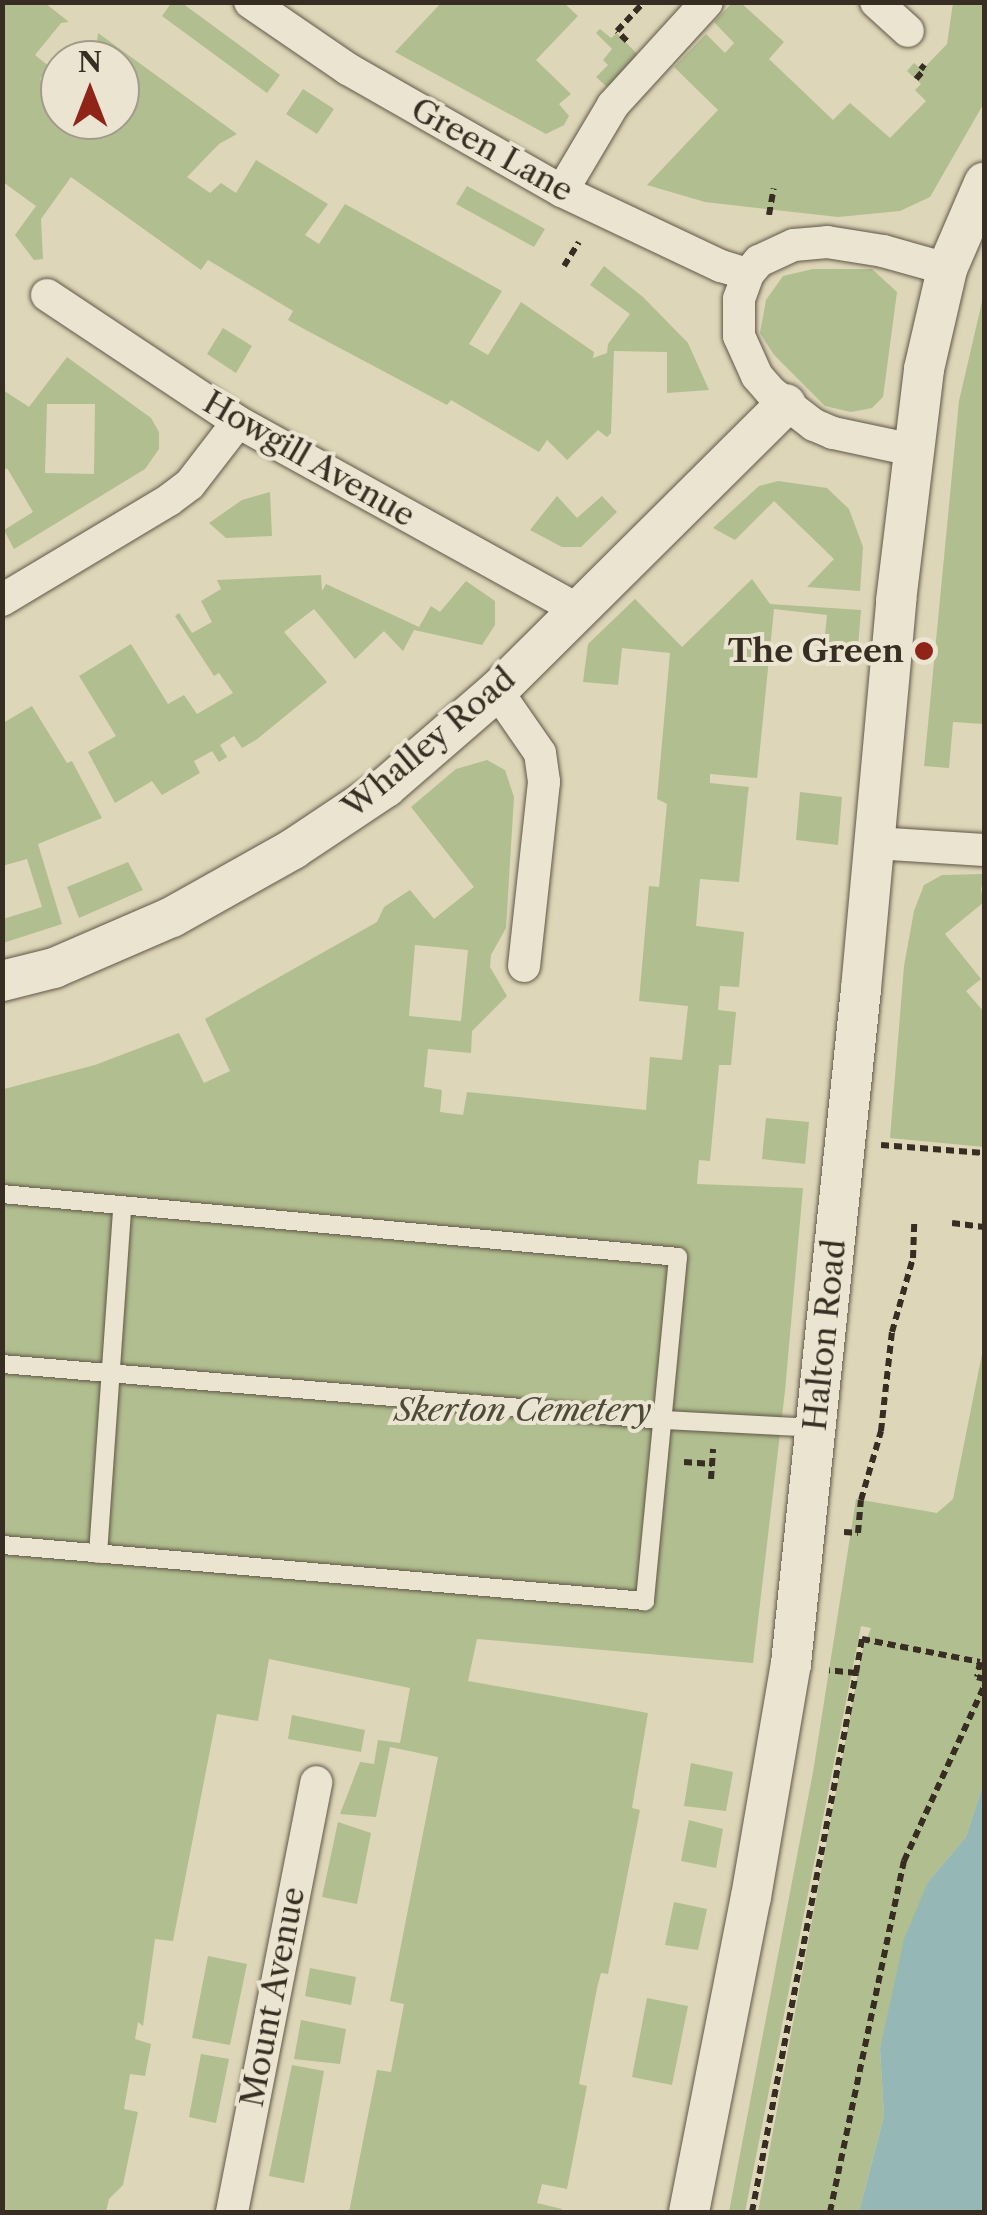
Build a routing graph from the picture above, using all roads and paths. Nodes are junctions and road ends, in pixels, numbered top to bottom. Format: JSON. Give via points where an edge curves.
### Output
{"nodes":[{"id":1,"x":250,"y":2,"type":"edge"},
{"id":2,"x":707,"y":2,"type":"edge"},
{"id":3,"x":876,"y":2,"type":"edge"},
{"id":4,"x":908,"y":30,"type":"dead end"},
{"id":5,"x":920,"y":65,"type":"dead end"},
{"id":6,"x":916,"y":80,"type":"dead end"},
{"id":7,"x":984,"y":184,"type":"edge"},
{"id":8,"x":774,"y":188,"type":"dead end"},
{"id":9,"x":562,"y":191,"type":"junction"},
{"id":10,"x":769,"y":215,"type":"dead end"},
{"id":11,"x":579,"y":242,"type":"dead end"},
{"id":12,"x":564,"y":266,"type":"dead end"},
{"id":13,"x":947,"y":269,"type":"junction"},
{"id":14,"x":748,"y":274,"type":"junction"},
{"id":15,"x":47,"y":296,"type":"dead end"},
{"id":16,"x":786,"y":404,"type":"junction"},
{"id":17,"x":238,"y":422,"type":"junction"},
{"id":18,"x":913,"y":450,"type":"junction"},
{"id":19,"x":2,"y":600,"type":"edge"},
{"id":20,"x":578,"y":610,"type":"junction"},
{"id":21,"x":496,"y":690,"type":"junction"},
{"id":22,"x":875,"y":843,"type":"junction"},
{"id":23,"x":984,"y":850,"type":"edge"},
{"id":24,"x":524,"y":966,"type":"dead end"},
{"id":25,"x":2,"y":981,"type":"edge"},
{"id":26,"x":846,"y":1141,"type":"junction"},
{"id":27,"x":984,"y":1153,"type":"edge"},
{"id":28,"x":2,"y":1194,"type":"edge"},
{"id":29,"x":122,"y":1207,"type":"junction"},
{"id":30,"x":914,"y":1220,"type":"dead end"},
{"id":31,"x":952,"y":1223,"type":"dead end"},
{"id":32,"x":984,"y":1227,"type":"edge"},
{"id":33,"x":2,"y":1364,"type":"edge"},
{"id":34,"x":111,"y":1374,"type":"junction"},
{"id":35,"x":664,"y":1420,"type":"junction"},
{"id":36,"x":815,"y":1428,"type":"junction"},
{"id":37,"x":712,"y":1452,"type":"dead end"},
{"id":38,"x":711,"y":1479,"type":"dead end"},
{"id":39,"x":842,"y":1532,"type":"dead end"},
{"id":40,"x":2,"y":1545,"type":"edge"},
{"id":41,"x":98,"y":1554,"type":"junction"},
{"id":42,"x":818,"y":1668,"type":"dead end"},
{"id":43,"x":856,"y":1673,"type":"junction"},
{"id":44,"x":984,"y":1682,"type":"edge"},
{"id":45,"x":316,"y":1782,"type":"dead end"},
{"id":46,"x":232,"y":2212,"type":"edge"},
{"id":47,"x":689,"y":2212,"type":"edge"},
{"id":48,"x":752,"y":2212,"type":"edge"},
{"id":49,"x":830,"y":2212,"type":"edge"}],
"edges":[{"from":1,"to":9,"type":"street","name":"Green Lane","via":[[348,69]]},
{"from":2,"to":9,"type":"street","via":[[613,105]]},
{"from":3,"to":4,"type":"street"},
{"from":5,"to":6,"type":"path","via":[[925,69]]},
{"from":7,"to":13,"type":"street","name":"Halton Road"},
{"from":8,"to":10,"type":"path"},
{"from":9,"to":14,"type":"street","name":"Green Lane"},
{"from":11,"to":12,"type":"path"},
{"from":13,"to":14,"type":"street","via":[[827,242],[775,250]]},
{"from":13,"to":18,"type":"street","name":"Halton Road","via":[[933,316]]},
{"from":14,"to":16,"type":"street","via":[[736,318],[739,336],[756,376]]},
{"from":15,"to":17,"type":"street","name":"Howgill Avenue"},
{"from":16,"to":18,"type":"street","via":[[833,433]]},
{"from":16,"to":20,"type":"street","name":"Whalley Road"},
{"from":17,"to":19,"type":"street","via":[[170,500]]},
{"from":17,"to":20,"type":"street","name":"Howgill Avenue"},
{"from":18,"to":22,"type":"street","name":"Halton Road"},
{"from":20,"to":21,"type":"street","name":"Whalley Road"},
{"from":21,"to":24,"type":"street","via":[[540,753],[544,782]]},
{"from":21,"to":25,"type":"street","name":"Whalley Road","via":[[386,787],[240,882],[54,968]]},
{"from":22,"to":23,"type":"street"},
{"from":22,"to":26,"type":"street","name":"Halton Road"},
{"from":26,"to":27,"type":"path"},
{"from":26,"to":36,"type":"street","name":"Halton Road"},
{"from":28,"to":29,"type":"lane"},
{"from":29,"to":34,"type":"lane"},
{"from":29,"to":35,"type":"lane","via":[[678,1257]]},
{"from":30,"to":39,"type":"path","via":[[913,1258],[892,1332],[881,1431],[858,1533]]},
{"from":31,"to":32,"type":"path"},
{"from":33,"to":34,"type":"lane"},
{"from":34,"to":35,"type":"lane"},
{"from":34,"to":41,"type":"lane"},
{"from":35,"to":36,"type":"lane"},
{"from":35,"to":41,"type":"lane","via":[[645,1600]]},
{"from":36,"to":47,"type":"street","name":"Halton Road","via":[[782,1720]]},
{"from":37,"to":38,"type":"path"},
{"from":40,"to":41,"type":"lane"},
{"from":42,"to":43,"type":"path"},
{"from":43,"to":44,"type":"path","via":[[862,1639],[980,1662]]},
{"from":43,"to":48,"type":"path"},
{"from":44,"to":49,"type":"path","via":[[904,1861]]},
{"from":45,"to":46,"type":"street","name":"Mount Avenue"}]}
